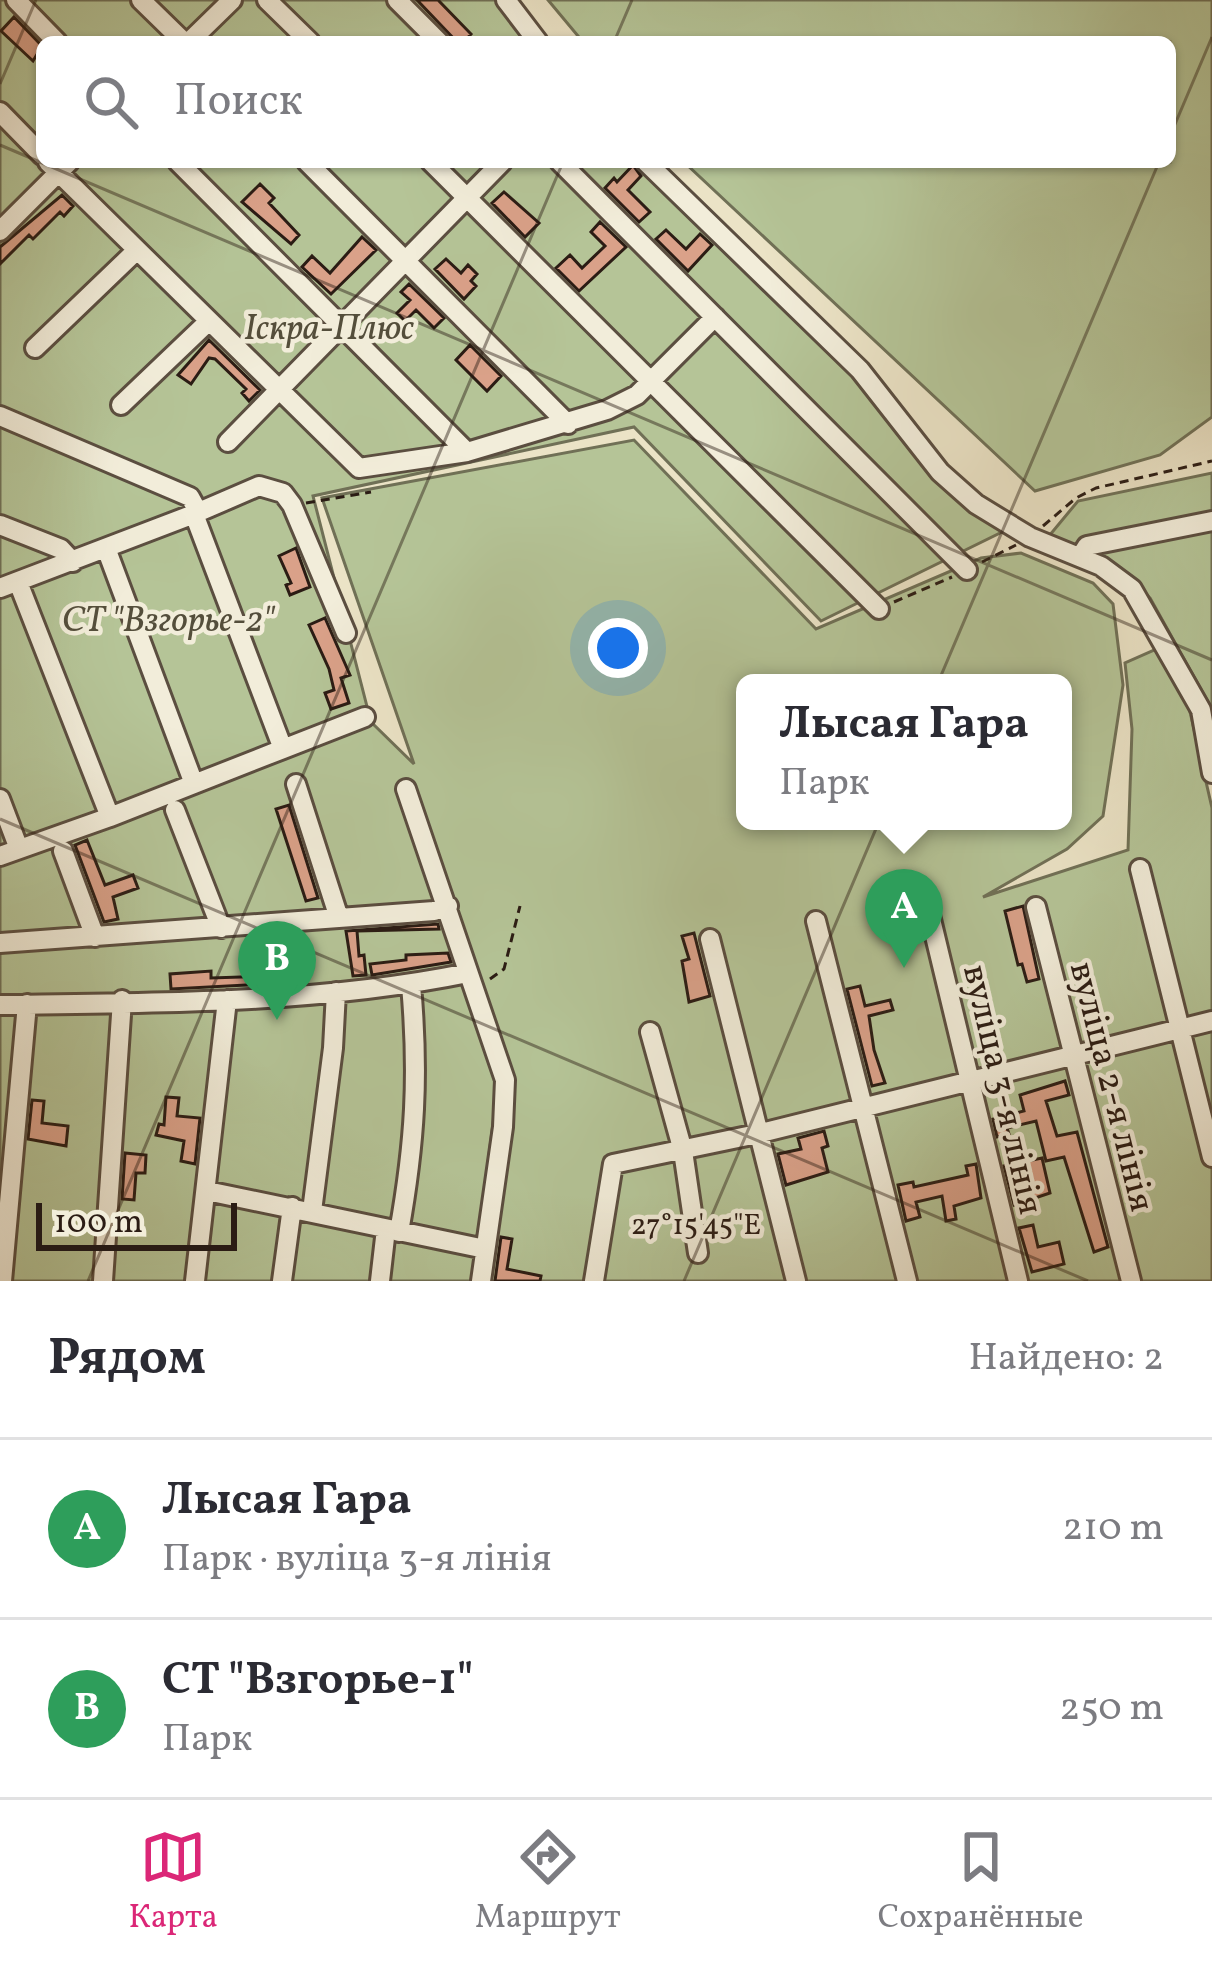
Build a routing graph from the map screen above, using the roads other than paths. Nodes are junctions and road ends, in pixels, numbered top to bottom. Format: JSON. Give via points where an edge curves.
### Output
{"nodes":[{"id":1,"x":16,"y":0,"type":"edge"},
{"id":2,"x":141,"y":0,"type":"edge"},
{"id":3,"x":232,"y":0,"type":"edge"},
{"id":4,"x":267,"y":0,"type":"edge"},
{"id":5,"x":397,"y":0,"type":"edge"},
{"id":6,"x":506,"y":0,"type":"edge"},
{"id":7,"x":51,"y":36,"type":"edge"},
{"id":8,"x":180,"y":36,"type":"edge"},
{"id":9,"x":193,"y":36,"type":"edge"},
{"id":10,"x":304,"y":36,"type":"edge"},
{"id":11,"x":433,"y":36,"type":"edge"},
{"id":12,"x":533,"y":36,"type":"edge"},
{"id":13,"x":0,"y":112,"type":"edge"},
{"id":14,"x":36,"y":149,"type":"edge"},
{"id":15,"x":56,"y":168,"type":"edge"},
{"id":16,"x":60,"y":168,"type":"edge"},
{"id":17,"x":184,"y":168,"type":"edge"},
{"id":18,"x":313,"y":168,"type":"edge"},
{"id":19,"x":437,"y":168,"type":"edge"},
{"id":20,"x":496,"y":168,"type":"edge"},
{"id":21,"x":566,"y":168,"type":"edge"},
{"id":22,"x":652,"y":168,"type":"edge"},
{"id":23,"x":467,"y":198,"type":"junction"},
{"id":24,"x":0,"y":231,"type":"edge"},
{"id":25,"x":137,"y":250,"type":"junction"},
{"id":26,"x":406,"y":259,"type":"junction"},
{"id":27,"x":715,"y":316,"type":"junction"},
{"id":28,"x":209,"y":320,"type":"junction"},
{"id":29,"x":342,"y":325,"type":"junction"},
{"id":30,"x":35,"y":348,"type":"dead end"},
{"id":31,"x":650,"y":383,"type":"junction"},
{"id":32,"x":280,"y":390,"type":"junction"},
{"id":33,"x":121,"y":405,"type":"dead end"},
{"id":34,"x":0,"y":416,"type":"edge"},
{"id":35,"x":568,"y":424,"type":"junction"},
{"id":36,"x":227,"y":442,"type":"dead end"},
{"id":37,"x":467,"y":452,"type":"junction"},
{"id":38,"x":194,"y":514,"type":"junction"},
{"id":39,"x":1212,"y":521,"type":"edge"},
{"id":40,"x":0,"y":525,"type":"edge"},
{"id":41,"x":106,"y":548,"type":"junction"},
{"id":42,"x":1080,"y":557,"type":"junction"},
{"id":43,"x":73,"y":562,"type":"junction"},
{"id":44,"x":967,"y":571,"type":"dead end"},
{"id":45,"x":9,"y":585,"type":"edge"},
{"id":46,"x":879,"y":608,"type":"dead end"},
{"id":47,"x":346,"y":633,"type":"dead end"},
{"id":48,"x":1207,"y":708,"type":"edge"},
{"id":49,"x":364,"y":717,"type":"dead end"},
{"id":50,"x":284,"y":749,"type":"junction"},
{"id":51,"x":1212,"y":773,"type":"edge"},
{"id":52,"x":194,"y":784,"type":"junction"},
{"id":53,"x":296,"y":784,"type":"dead end"},
{"id":54,"x":406,"y":789,"type":"dead end"},
{"id":55,"x":0,"y":799,"type":"edge"},
{"id":56,"x":175,"y":810,"type":"dead end"},
{"id":57,"x":110,"y":817,"type":"junction"},
{"id":58,"x":63,"y":851,"type":"dead end"},
{"id":59,"x":10,"y":853,"type":"edge"},
{"id":60,"x":1140,"y":869,"type":"dead end"},
{"id":61,"x":448,"y":906,"type":"junction"},
{"id":62,"x":1036,"y":907,"type":"dead end"},
{"id":63,"x":929,"y":911,"type":"dead end"},
{"id":64,"x":338,"y":918,"type":"junction"},
{"id":65,"x":816,"y":921,"type":"dead end"},
{"id":66,"x":221,"y":928,"type":"junction"},
{"id":67,"x":94,"y":937,"type":"junction"},
{"id":68,"x":710,"y":939,"type":"dead end"},
{"id":69,"x":0,"y":943,"type":"edge"},
{"id":70,"x":471,"y":981,"type":"junction"},
{"id":71,"x":411,"y":985,"type":"junction"},
{"id":72,"x":336,"y":992,"type":"junction"},
{"id":73,"x":122,"y":1000,"type":"junction"},
{"id":74,"x":227,"y":1000,"type":"junction"},
{"id":75,"x":27,"y":1004,"type":"junction"},
{"id":76,"x":0,"y":1005,"type":"edge"},
{"id":77,"x":1212,"y":1021,"type":"edge"},
{"id":78,"x":1179,"y":1030,"type":"junction"},
{"id":79,"x":650,"y":1032,"type":"dead end"},
{"id":80,"x":1073,"y":1055,"type":"junction"},
{"id":81,"x":968,"y":1081,"type":"junction"},
{"id":82,"x":0,"y":1098,"type":"edge"},
{"id":83,"x":21,"y":1105,"type":"junction"},
{"id":84,"x":864,"y":1107,"type":"junction"},
{"id":85,"x":758,"y":1134,"type":"junction"},
{"id":86,"x":683,"y":1151,"type":"junction"},
{"id":87,"x":1212,"y":1157,"type":"edge"},
{"id":88,"x":6,"y":1187,"type":"edge"},
{"id":89,"x":207,"y":1191,"type":"junction"},
{"id":90,"x":302,"y":1209,"type":"junction"},
{"id":91,"x":393,"y":1230,"type":"junction"},
{"id":92,"x":485,"y":1249,"type":"junction"},
{"id":93,"x":698,"y":1252,"type":"dead end"},
{"id":94,"x":2,"y":1257,"type":"edge"},
{"id":95,"x":2,"y":1281,"type":"edge"},
{"id":96,"x":103,"y":1281,"type":"edge"},
{"id":97,"x":195,"y":1281,"type":"edge"},
{"id":98,"x":282,"y":1281,"type":"edge"},
{"id":99,"x":380,"y":1281,"type":"edge"},
{"id":100,"x":481,"y":1281,"type":"edge"},
{"id":101,"x":594,"y":1281,"type":"edge"},
{"id":102,"x":796,"y":1281,"type":"edge"},
{"id":103,"x":907,"y":1281,"type":"edge"},
{"id":104,"x":1018,"y":1281,"type":"edge"},
{"id":105,"x":1131,"y":1281,"type":"edge"}],
"edges":[{"from":1,"to":7,"type":"street"},
{"from":2,"to":8,"type":"street"},
{"from":3,"to":9,"type":"street"},
{"from":4,"to":10,"type":"street"},
{"from":5,"to":11,"type":"street"},
{"from":6,"to":12,"type":"street"},
{"from":13,"to":14,"type":"street"},
{"from":15,"to":24,"type":"street"},
{"from":16,"to":25,"type":"street"},
{"from":17,"to":29,"type":"street"},
{"from":18,"to":26,"type":"street"},
{"from":19,"to":23,"type":"street"},
{"from":20,"to":23,"type":"street"},
{"from":21,"to":27,"type":"street"},
{"from":22,"to":42,"type":"street","via":[[860,370],[940,472],[1030,537]]},
{"from":23,"to":26,"type":"street"},
{"from":23,"to":31,"type":"street"},
{"from":25,"to":28,"type":"street"},
{"from":25,"to":30,"type":"street"},
{"from":26,"to":29,"type":"street"},
{"from":26,"to":35,"type":"street"},
{"from":27,"to":31,"type":"street"},
{"from":27,"to":44,"type":"street"},
{"from":28,"to":32,"type":"street"},
{"from":28,"to":33,"type":"street"},
{"from":29,"to":32,"type":"street"},
{"from":29,"to":37,"type":"street"},
{"from":31,"to":35,"type":"street"},
{"from":31,"to":46,"type":"street"},
{"from":32,"to":36,"type":"street"},
{"from":32,"to":37,"type":"street","via":[[359,468]]},
{"from":34,"to":38,"type":"street","via":[[190,497]]},
{"from":35,"to":37,"type":"street"},
{"from":38,"to":41,"type":"street"},
{"from":38,"to":47,"type":"street","via":[[259,486],[283,493]]},
{"from":38,"to":50,"type":"street"},
{"from":39,"to":42,"type":"street","via":[[1087,546]]},
{"from":40,"to":43,"type":"street"},
{"from":41,"to":43,"type":"street"},
{"from":41,"to":52,"type":"street"},
{"from":42,"to":48,"type":"street","via":[[1132,589]]},
{"from":43,"to":45,"type":"street"},
{"from":45,"to":57,"type":"street"},
{"from":48,"to":51,"type":"street"},
{"from":49,"to":50,"type":"street"},
{"from":50,"to":52,"type":"street"},
{"from":52,"to":57,"type":"street"},
{"from":53,"to":64,"type":"street"},
{"from":54,"to":61,"type":"street"},
{"from":55,"to":59,"type":"street"},
{"from":56,"to":66,"type":"street"},
{"from":57,"to":59,"type":"street"},
{"from":58,"to":67,"type":"street"},
{"from":60,"to":78,"type":"street"},
{"from":61,"to":64,"type":"street"},
{"from":61,"to":70,"type":"street"},
{"from":62,"to":80,"type":"street","name":"вуліца 2-я лінія"},
{"from":63,"to":81,"type":"street","name":"вуліца 3-я лінія"},
{"from":64,"to":66,"type":"street"},
{"from":65,"to":84,"type":"street"},
{"from":66,"to":67,"type":"street"},
{"from":67,"to":69,"type":"street"},
{"from":68,"to":85,"type":"street"},
{"from":70,"to":71,"type":"street"},
{"from":70,"to":92,"type":"street","via":[[506,1097]]},
{"from":71,"to":72,"type":"street"},
{"from":71,"to":91,"type":"street","via":[[418,1093]]},
{"from":72,"to":74,"type":"street"},
{"from":72,"to":90,"type":"street"},
{"from":73,"to":74,"type":"street"},
{"from":73,"to":75,"type":"street"},
{"from":73,"to":96,"type":"street"},
{"from":74,"to":89,"type":"street"},
{"from":75,"to":76,"type":"street"},
{"from":75,"to":83,"type":"street"},
{"from":77,"to":78,"type":"street"},
{"from":78,"to":80,"type":"street"},
{"from":78,"to":87,"type":"street"},
{"from":79,"to":86,"type":"street"},
{"from":80,"to":81,"type":"street"},
{"from":80,"to":105,"type":"street","name":"вуліца 2-я лінія"},
{"from":81,"to":84,"type":"street"},
{"from":81,"to":104,"type":"street","name":"вуліца 3-я лінія"},
{"from":82,"to":83,"type":"street"},
{"from":83,"to":88,"type":"street"},
{"from":84,"to":85,"type":"street"},
{"from":84,"to":103,"type":"street"},
{"from":85,"to":86,"type":"street"},
{"from":85,"to":102,"type":"street"},
{"from":86,"to":93,"type":"street"},
{"from":86,"to":101,"type":"street","via":[[613,1164]]},
{"from":88,"to":94,"type":"street"},
{"from":89,"to":90,"type":"street"},
{"from":89,"to":97,"type":"street"},
{"from":90,"to":91,"type":"street"},
{"from":90,"to":98,"type":"street"},
{"from":91,"to":92,"type":"street"},
{"from":91,"to":99,"type":"street"},
{"from":92,"to":100,"type":"street"},
{"from":94,"to":95,"type":"street"}]}
